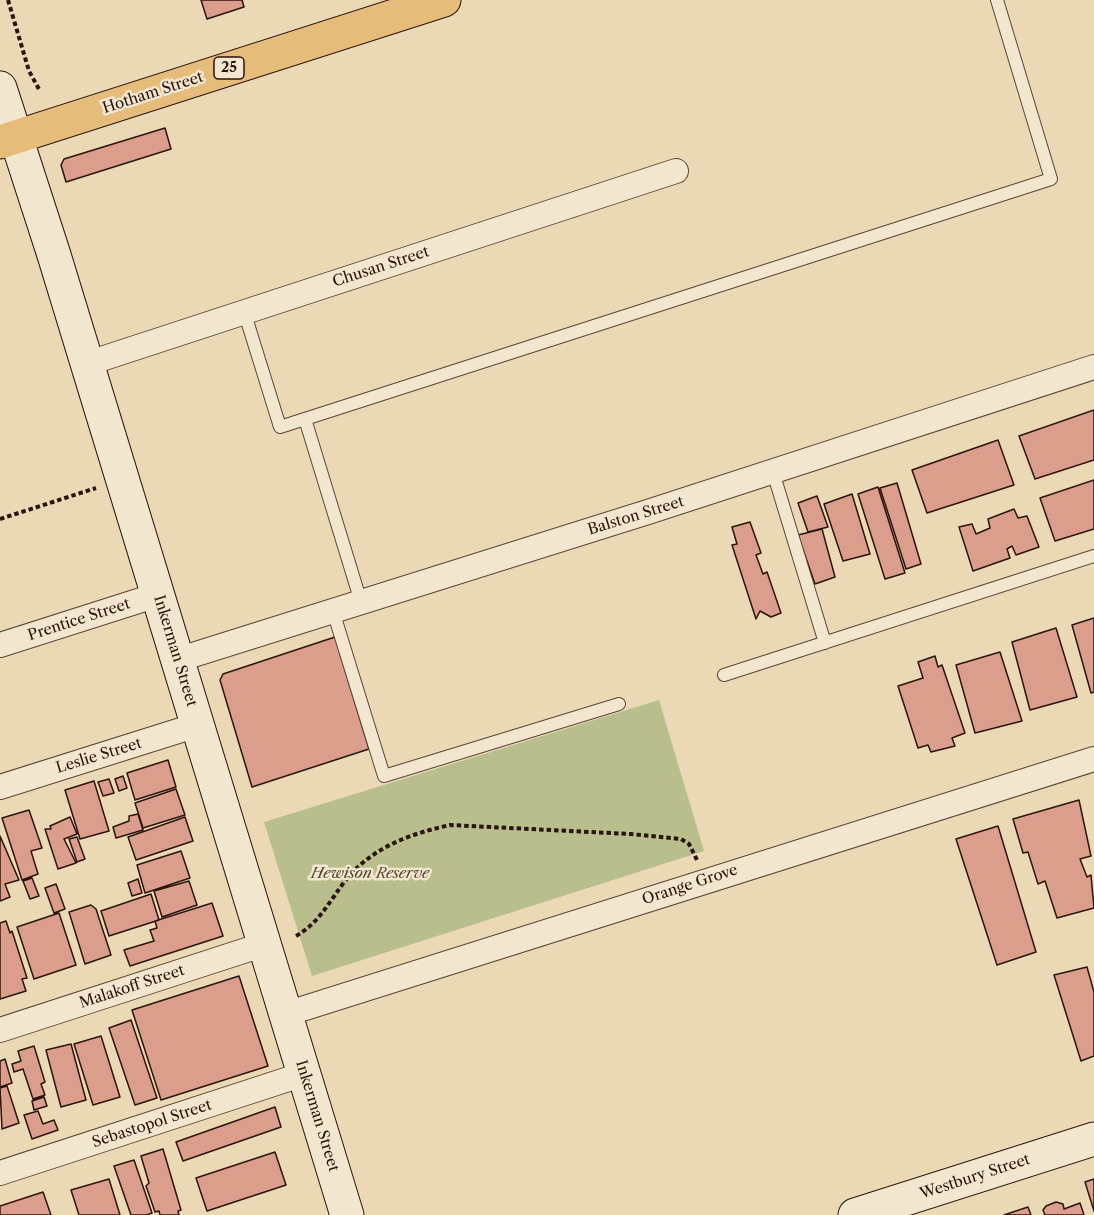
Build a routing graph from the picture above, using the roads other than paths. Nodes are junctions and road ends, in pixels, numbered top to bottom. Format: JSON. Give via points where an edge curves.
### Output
{"nodes":[{"id":1,"x":997,"y":0,"type":"edge"},
{"id":2,"x":427,"y":2,"type":"edge"},
{"id":3,"x":0,"y":88,"type":"edge"},
{"id":4,"x":8,"y":140,"type":"edge"},
{"id":5,"x":676,"y":171,"type":"dead end"},
{"id":6,"x":244,"y":311,"type":"junction"},
{"id":7,"x":86,"y":364,"type":"junction"},
{"id":8,"x":1094,"y":367,"type":"edge"},
{"id":9,"x":305,"y":419,"type":"junction"},
{"id":10,"x":773,"y":472,"type":"junction"},
{"id":11,"x":1094,"y":556,"type":"edge"},
{"id":12,"x":157,"y":595,"type":"junction"},
{"id":13,"x":361,"y":602,"type":"junction"},
{"id":14,"x":333,"y":611,"type":"junction"},
{"id":15,"x":825,"y":643,"type":"junction"},
{"id":16,"x":0,"y":645,"type":"edge"},
{"id":17,"x":177,"y":660,"type":"junction"},
{"id":18,"x":724,"y":675,"type":"dead end"},
{"id":19,"x":619,"y":704,"type":"dead end"},
{"id":20,"x":197,"y":725,"type":"junction"},
{"id":21,"x":1094,"y":759,"type":"edge"},
{"id":22,"x":0,"y":787,"type":"edge"},
{"id":23,"x":265,"y":944,"type":"junction"},
{"id":24,"x":286,"y":1014,"type":"junction"},
{"id":25,"x":0,"y":1030,"type":"edge"},
{"id":26,"x":304,"y":1074,"type":"junction"},
{"id":27,"x":1094,"y":1139,"type":"edge"},
{"id":28,"x":0,"y":1173,"type":"edge"},
{"id":29,"x":347,"y":1215,"type":"edge"},
{"id":30,"x":855,"y":1215,"type":"edge"}],
"edges":[{"from":1,"to":9,"type":"lane","via":[[1051,179]]},
{"from":2,"to":4,"type":"main road","name":"Hotham Street","number":"25"},
{"from":3,"to":4,"type":"street","name":"Inkerman Street"},
{"from":4,"to":7,"type":"street","name":"Inkerman Street","via":[[54,255]]},
{"from":5,"to":6,"type":"street","name":"Chusan Street"},
{"from":6,"to":7,"type":"street","name":"Chusan Street"},
{"from":6,"to":9,"type":"lane","via":[[280,427]]},
{"from":7,"to":12,"type":"street","name":"Inkerman Street"},
{"from":8,"to":10,"type":"street","name":"Balston Street"},
{"from":9,"to":13,"type":"lane"},
{"from":10,"to":13,"type":"street","name":"Balston Street"},
{"from":10,"to":15,"type":"lane"},
{"from":11,"to":15,"type":"lane"},
{"from":12,"to":16,"type":"street","name":"Prentice Street"},
{"from":12,"to":17,"type":"street","name":"Inkerman Street"},
{"from":13,"to":14,"type":"street","name":"Balston Street"},
{"from":14,"to":17,"type":"street","name":"Balston Street"},
{"from":14,"to":19,"type":"lane","via":[[384,776]]},
{"from":15,"to":18,"type":"lane"},
{"from":17,"to":20,"type":"street","name":"Inkerman Street"},
{"from":20,"to":22,"type":"street","name":"Leslie Street"},
{"from":20,"to":23,"type":"street","name":"Inkerman Street"},
{"from":21,"to":24,"type":"street","name":"Orange Grove"},
{"from":23,"to":24,"type":"street","name":"Inkerman Street"},
{"from":23,"to":25,"type":"street","name":"Malakoff Street"},
{"from":24,"to":26,"type":"street","name":"Inkerman Street"},
{"from":26,"to":28,"type":"street","name":"Sebastopol Street"},
{"from":26,"to":29,"type":"street","name":"Inkerman Street"},
{"from":27,"to":30,"type":"street","name":"Westbury Street"}]}
